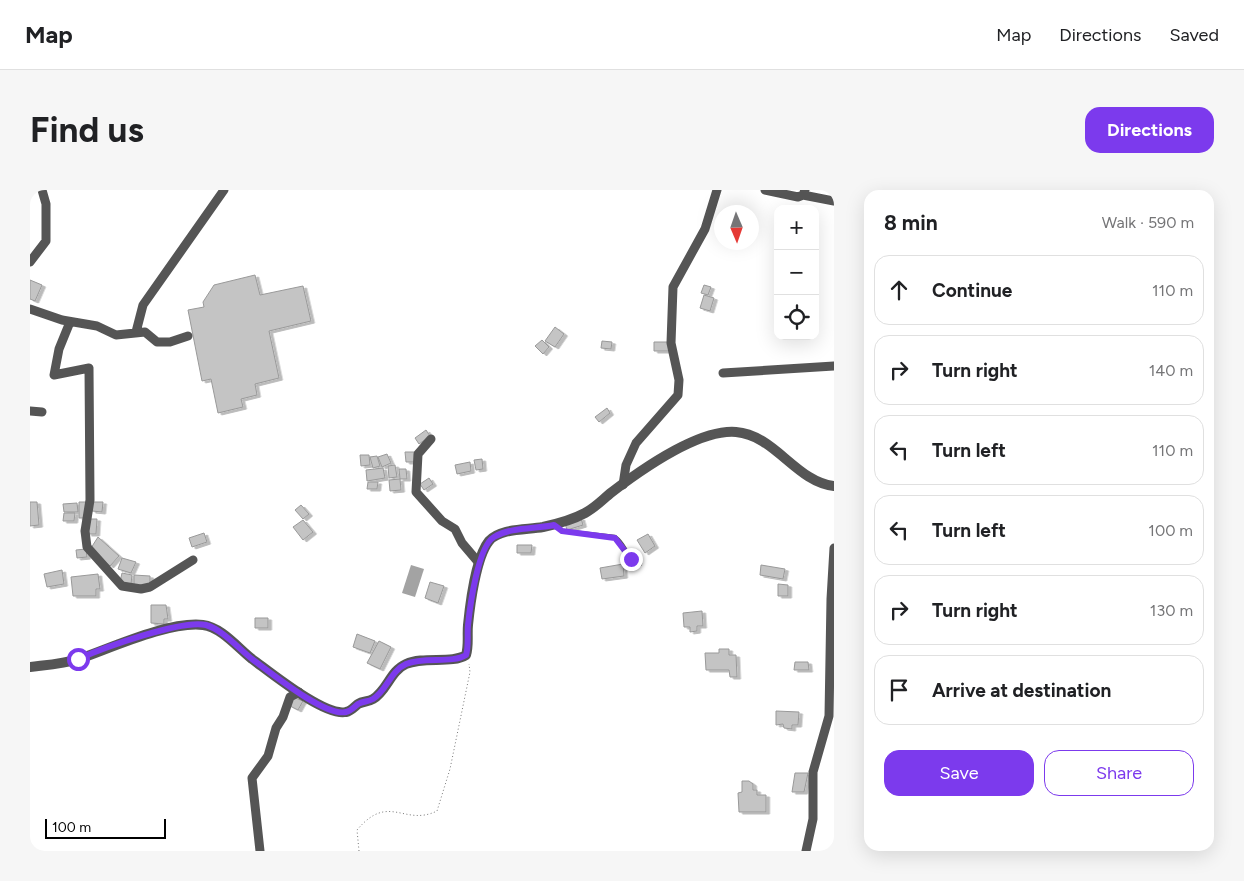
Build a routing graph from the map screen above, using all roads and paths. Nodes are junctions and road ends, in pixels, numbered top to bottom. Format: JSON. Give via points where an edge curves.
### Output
{"nodes":[{"id":1,"x":42,"y":190,"type":"edge"},
{"id":2,"x":224,"y":190,"type":"edge"},
{"id":3,"x":717,"y":190,"type":"edge"},
{"id":4,"x":764,"y":190,"type":"edge"},
{"id":5,"x":804,"y":193,"type":"edge"},
{"id":6,"x":834,"y":201,"type":"edge"},
{"id":7,"x":30,"y":262,"type":"edge"},
{"id":8,"x":30,"y":309,"type":"edge"},
{"id":9,"x":70,"y":322,"type":"junction"},
{"id":10,"x":136,"y":332,"type":"junction"},
{"id":11,"x":188,"y":336,"type":"dead end"},
{"id":12,"x":834,"y":366,"type":"edge"},
{"id":13,"x":724,"y":373,"type":"dead end"},
{"id":14,"x":30,"y":411,"type":"edge"},
{"id":15,"x":42,"y":412,"type":"dead end"},
{"id":16,"x":432,"y":439,"type":"dead end"},
{"id":17,"x":624,"y":485,"type":"junction"},
{"id":18,"x":834,"y":486,"type":"edge"},
{"id":19,"x":554,"y":525,"type":"junction"},
{"id":20,"x":834,"y":548,"type":"edge"},
{"id":21,"x":193,"y":560,"type":"dead end"},
{"id":22,"x":479,"y":563,"type":"junction"},
{"id":23,"x":640,"y":564,"type":"dead end"},
{"id":24,"x":464,"y":657,"type":"junction"},
{"id":25,"x":30,"y":667,"type":"edge"},
{"id":26,"x":299,"y":692,"type":"junction"},
{"id":27,"x":260,"y":851,"type":"edge"},
{"id":28,"x":359,"y":851,"type":"edge"},
{"id":29,"x":806,"y":851,"type":"edge"}],
"edges":[{"from":1,"to":7,"type":"street","via":[[46,204],[46,241]]},
{"from":2,"to":10,"type":"street","via":[[143,305]]},
{"from":3,"to":17,"type":"street","via":[[705,228],[673,287],[671,343],[679,380],[678,395],[636,443],[626,465]]},
{"from":4,"to":5,"type":"street","via":[[792,197]]},
{"from":5,"to":6,"type":"street"},
{"from":8,"to":9,"type":"street"},
{"from":9,"to":10,"type":"street","via":[[97,326],[116,335]]},
{"from":9,"to":21,"type":"street","via":[[59,349],[54,375],[88,368],[90,500],[85,530],[87,547],[122,586],[141,589],[150,587]]},
{"from":10,"to":11,"type":"street","via":[[145,332],[157,342]]},
{"from":12,"to":13,"type":"street"},
{"from":14,"to":15,"type":"street"},
{"from":16,"to":22,"type":"street","via":[[421,449],[416,461],[416,492],[442,521],[455,529]]},
{"from":17,"to":18,"type":"street","via":[[682,448],[715,433],[734,432],[766,444],[816,481]]},
{"from":17,"to":19,"type":"street","via":[[586,512]]},
{"from":19,"to":22,"type":"street","via":[[492,538]]},
{"from":19,"to":23,"type":"lane","via":[[562,531],[615,538],[627,556]]},
{"from":20,"to":29,"type":"street","via":[[829,716],[813,772],[813,819]]},
{"from":22,"to":24,"type":"street"},
{"from":24,"to":26,"type":"street","via":[[405,664],[373,699],[348,712],[324,709]]},
{"from":24,"to":28,"type":"path","via":[[470,672],[450,769],[437,811],[425,817],[386,810],[368,818],[357,830]]},
{"from":25,"to":26,"type":"street","via":[[78,659],[181,626],[204,625],[230,640]]},
{"from":26,"to":27,"type":"street","via":[[290,697],[268,756],[255,772],[252,782]]}]}
